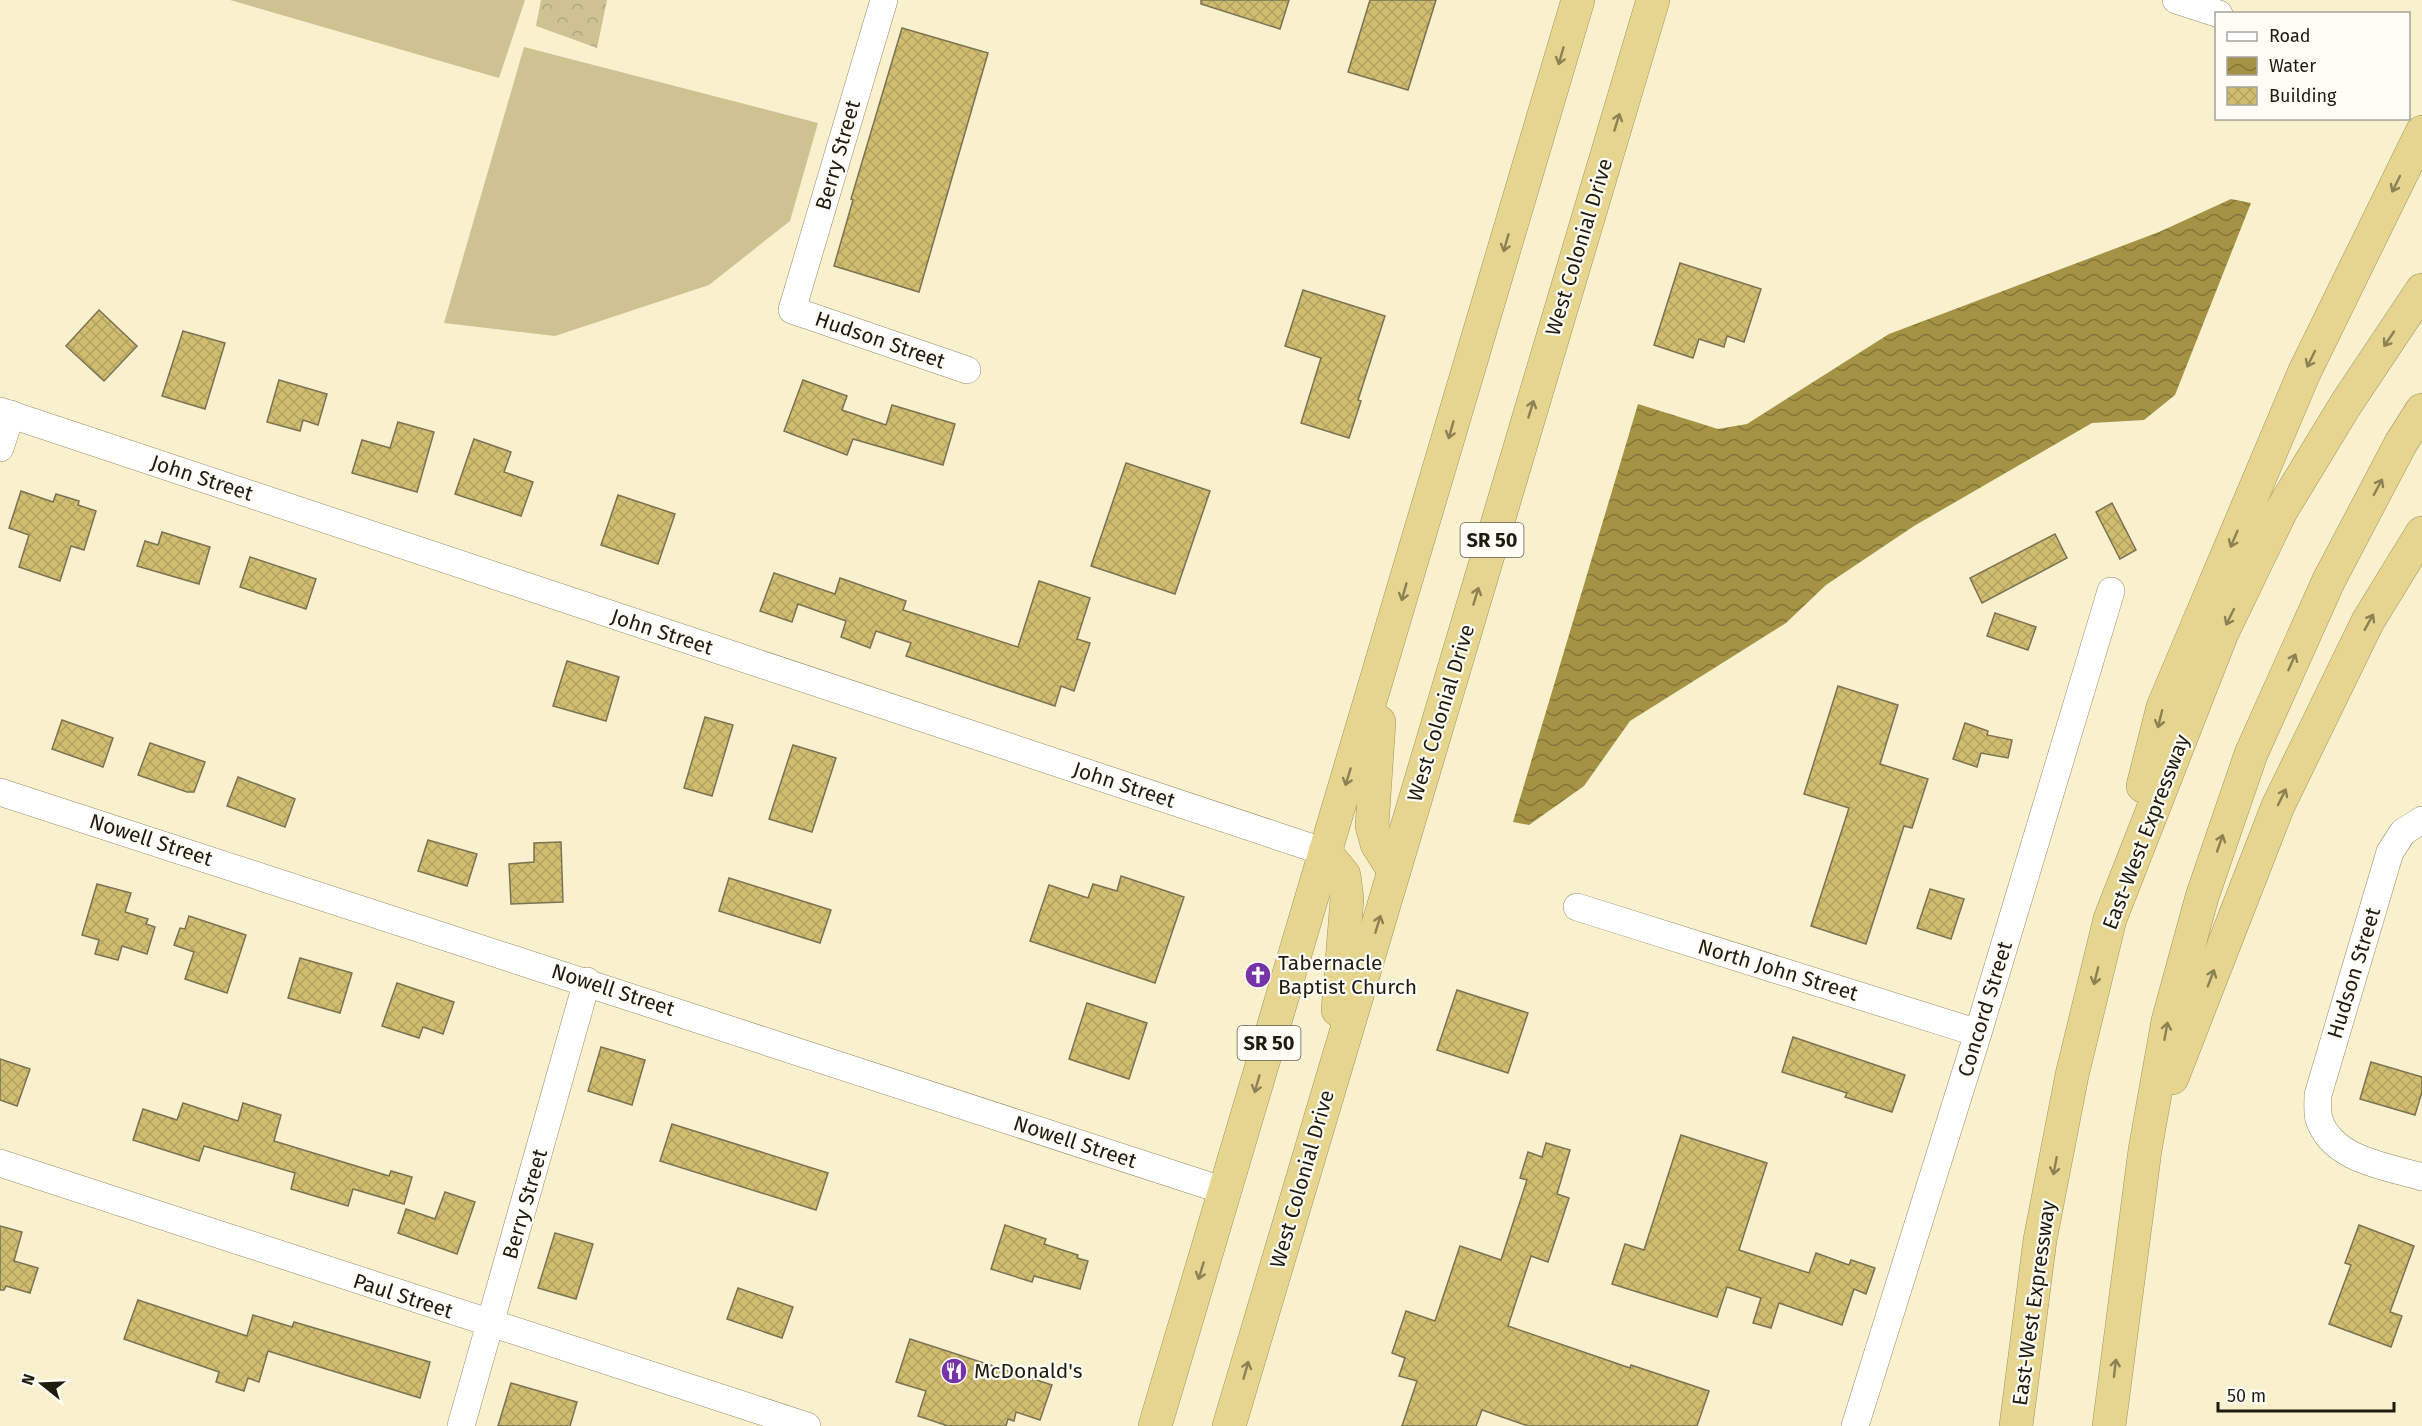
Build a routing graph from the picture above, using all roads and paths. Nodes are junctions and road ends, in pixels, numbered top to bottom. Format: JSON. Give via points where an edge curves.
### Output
{"nodes":[{"id":1,"x":884,"y":0,"type":"edge"},
{"id":2,"x":1578,"y":0,"type":"edge"},
{"id":3,"x":1653,"y":0,"type":"edge"},
{"id":4,"x":2176,"y":0,"type":"edge"},
{"id":5,"x":2215,"y":13,"type":"edge"},
{"id":6,"x":2422,"y":132,"type":"edge"},
{"id":7,"x":2422,"y":290,"type":"edge"},
{"id":8,"x":792,"y":310,"type":"joint"},
{"id":9,"x":967,"y":370,"type":"dead end"},
{"id":10,"x":2422,"y":410,"type":"edge"},
{"id":11,"x":5,"y":412,"type":"edge"},
{"id":12,"x":0,"y":448,"type":"edge"},
{"id":13,"x":2422,"y":533,"type":"edge"},
{"id":14,"x":2111,"y":591,"type":"dead end"},
{"id":15,"x":1383,"y":661,"type":"junction"},
{"id":16,"x":0,"y":792,"type":"edge"},
{"id":17,"x":2422,"y":820,"type":"edge"},
{"id":18,"x":1325,"y":852,"type":"junction"},
{"id":19,"x":1394,"y":870,"type":"junction"},
{"id":20,"x":1577,"y":907,"type":"dead end"},
{"id":21,"x":2110,"y":919,"type":"junction"},
{"id":22,"x":587,"y":981,"type":"junction"},
{"id":23,"x":1978,"y":1033,"type":"junction"},
{"id":24,"x":1331,"y":1081,"type":"junction"},
{"id":25,"x":2145,"y":1150,"type":"junction"},
{"id":26,"x":0,"y":1163,"type":"edge"},
{"id":27,"x":2422,"y":1178,"type":"edge"},
{"id":28,"x":1225,"y":1191,"type":"junction"},
{"id":29,"x":491,"y":1324,"type":"junction"},
{"id":30,"x":461,"y":1426,"type":"edge"},
{"id":31,"x":807,"y":1426,"type":"edge"},
{"id":32,"x":1155,"y":1426,"type":"edge"},
{"id":33,"x":1229,"y":1426,"type":"edge"},
{"id":34,"x":1855,"y":1426,"type":"edge"},
{"id":35,"x":2016,"y":1426,"type":"edge"},
{"id":36,"x":2109,"y":1426,"type":"edge"}],
"edges":[{"from":1,"to":8,"type":"street","name":"Berry Street"},
{"from":2,"to":15,"type":"highway","number":"SR 50","one_way":true},
{"from":19,"to":3,"type":"highway","name":"West Colonial Drive","number":"SR 50","one_way":true},
{"from":4,"to":5,"type":"street"},
{"from":6,"to":21,"type":"highway","one_way":true,"via":[[2304,374],[2163,707]]},
{"from":7,"to":21,"type":"highway","name":"East-West Expressway","one_way":true,"via":[[2346,404],[2281,512],[2222,633]]},
{"from":8,"to":9,"type":"street","name":"Hudson Street"},
{"from":25,"to":10,"type":"highway","one_way":true,"via":[[2168,1021],[2202,897],[2251,754],[2329,580]]},
{"from":11,"to":12,"type":"street"},
{"from":11,"to":18,"type":"street","name":"John Street"},
{"from":25,"to":13,"type":"highway","one_way":true,"via":[[2278,806],[2368,621]]},
{"from":14,"to":23,"type":"street","name":"Concord Street"},
{"from":15,"to":18,"type":"highway","number":"SR 50","one_way":true},
{"from":15,"to":19,"type":"highway","via":[[1372,826],[1377,844]]},
{"from":16,"to":22,"type":"street","name":"Nowell Street"},
{"from":17,"to":27,"type":"street","name":"Hudson Street","via":[[2403,832],[2390,852],[2318,1095],[2318,1117],[2328,1138],[2342,1150]]},
{"from":18,"to":24,"type":"highway","via":[[1344,875],[1347,899]]},
{"from":18,"to":28,"type":"highway","number":"SR 50","one_way":true},
{"from":24,"to":19,"type":"highway","name":"West Colonial Drive","number":"SR 50","one_way":true},
{"from":20,"to":23,"type":"street","name":"North John Street"},
{"from":21,"to":35,"type":"highway","name":"East-West Expressway","one_way":true,"via":[[2072,1075],[2040,1240]]},
{"from":22,"to":28,"type":"street","name":"Nowell Street"},
{"from":22,"to":29,"type":"street","name":"Berry Street"},
{"from":23,"to":34,"type":"street","name":"Concord Street"},
{"from":33,"to":24,"type":"highway","name":"West Colonial Drive","number":"SR 50","one_way":true},
{"from":36,"to":25,"type":"highway","one_way":true},
{"from":26,"to":29,"type":"street","name":"Paul Street"},
{"from":28,"to":32,"type":"highway","number":"SR 50","one_way":true},
{"from":29,"to":30,"type":"street","name":"Berry Street"},
{"from":29,"to":31,"type":"street","name":"Paul Street"}]}
